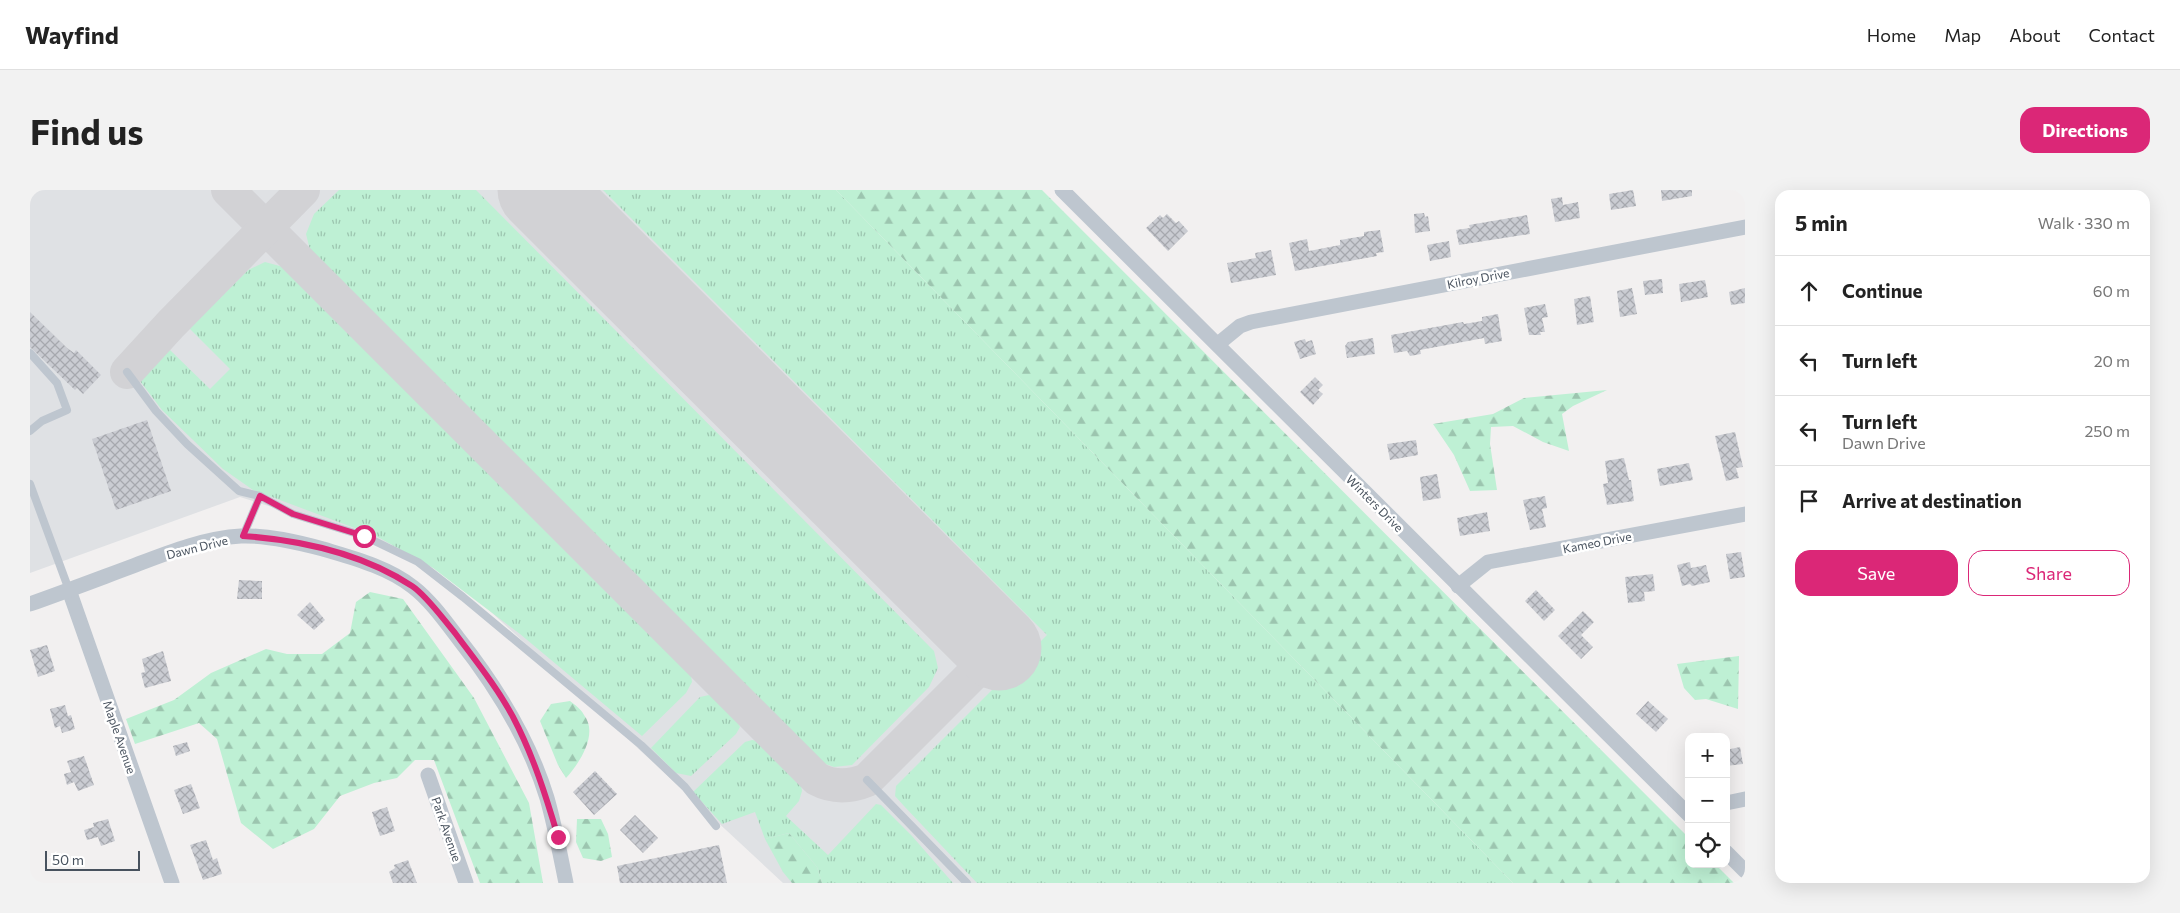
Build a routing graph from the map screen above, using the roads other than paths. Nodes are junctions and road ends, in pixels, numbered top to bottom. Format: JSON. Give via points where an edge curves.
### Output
{"nodes":[{"id":1,"x":1062,"y":190,"type":"edge"},
{"id":2,"x":1745,"y":227,"type":"edge"},
{"id":3,"x":1218,"y":344,"type":"junction"},
{"id":4,"x":30,"y":353,"type":"edge"},
{"id":5,"x":127,"y":372,"type":"dead end"},
{"id":6,"x":30,"y":431,"type":"edge"},
{"id":7,"x":30,"y":484,"type":"edge"},
{"id":8,"x":260,"y":496,"type":"junction"},
{"id":9,"x":1745,"y":514,"type":"edge"},
{"id":10,"x":243,"y":536,"type":"junction"},
{"id":11,"x":1458,"y":586,"type":"junction"},
{"id":12,"x":69,"y":590,"type":"junction"},
{"id":13,"x":30,"y":604,"type":"edge"},
{"id":14,"x":428,"y":775,"type":"dead end"},
{"id":15,"x":867,"y":780,"type":"dead end"},
{"id":16,"x":1745,"y":799,"type":"edge"},
{"id":17,"x":1730,"y":802,"type":"edge"},
{"id":18,"x":1685,"y":811,"type":"edge"},
{"id":19,"x":716,"y":826,"type":"dead end"},
{"id":20,"x":1730,"y":856,"type":"edge"},
{"id":21,"x":1745,"y":871,"type":"edge"},
{"id":22,"x":172,"y":883,"type":"edge"},
{"id":23,"x":466,"y":883,"type":"edge"},
{"id":24,"x":566,"y":883,"type":"edge"},
{"id":25,"x":967,"y":883,"type":"edge"}],
"edges":[{"from":1,"to":3,"type":"street","name":"Winters Drive"},
{"from":2,"to":3,"type":"street","name":"Kilroy Drive","via":[[1251,322],[1240,326]]},
{"from":3,"to":11,"type":"street","name":"Winters Drive"},
{"from":4,"to":6,"type":"lane","via":[[57,382],[67,410],[42,421]]},
{"from":5,"to":8,"type":"lane","via":[[156,411],[187,444],[239,491]]},
{"from":7,"to":12,"type":"lane"},
{"from":8,"to":10,"type":"lane"},
{"from":8,"to":19,"type":"lane","via":[[293,514],[364,536],[418,562],[641,745],[685,787]]},
{"from":9,"to":11,"type":"street","name":"Kameo Drive","via":[[1488,562]]},
{"from":10,"to":12,"type":"street","name":"Dawn Drive","via":[[173,551]]},
{"from":10,"to":24,"type":"street","name":"Dawn Drive","via":[[276,538],[351,557],[392,574],[425,599],[476,661],[512,717],[547,797]]},
{"from":11,"to":18,"type":"street","name":"Winters Drive"},
{"from":12,"to":13,"type":"street","name":"Dawn Drive"},
{"from":12,"to":22,"type":"street","name":"Maple Avenue"},
{"from":14,"to":23,"type":"street","name":"Park Avenue"},
{"from":15,"to":25,"type":"lane"},
{"from":16,"to":17,"type":"street"},
{"from":20,"to":21,"type":"street"}]}
